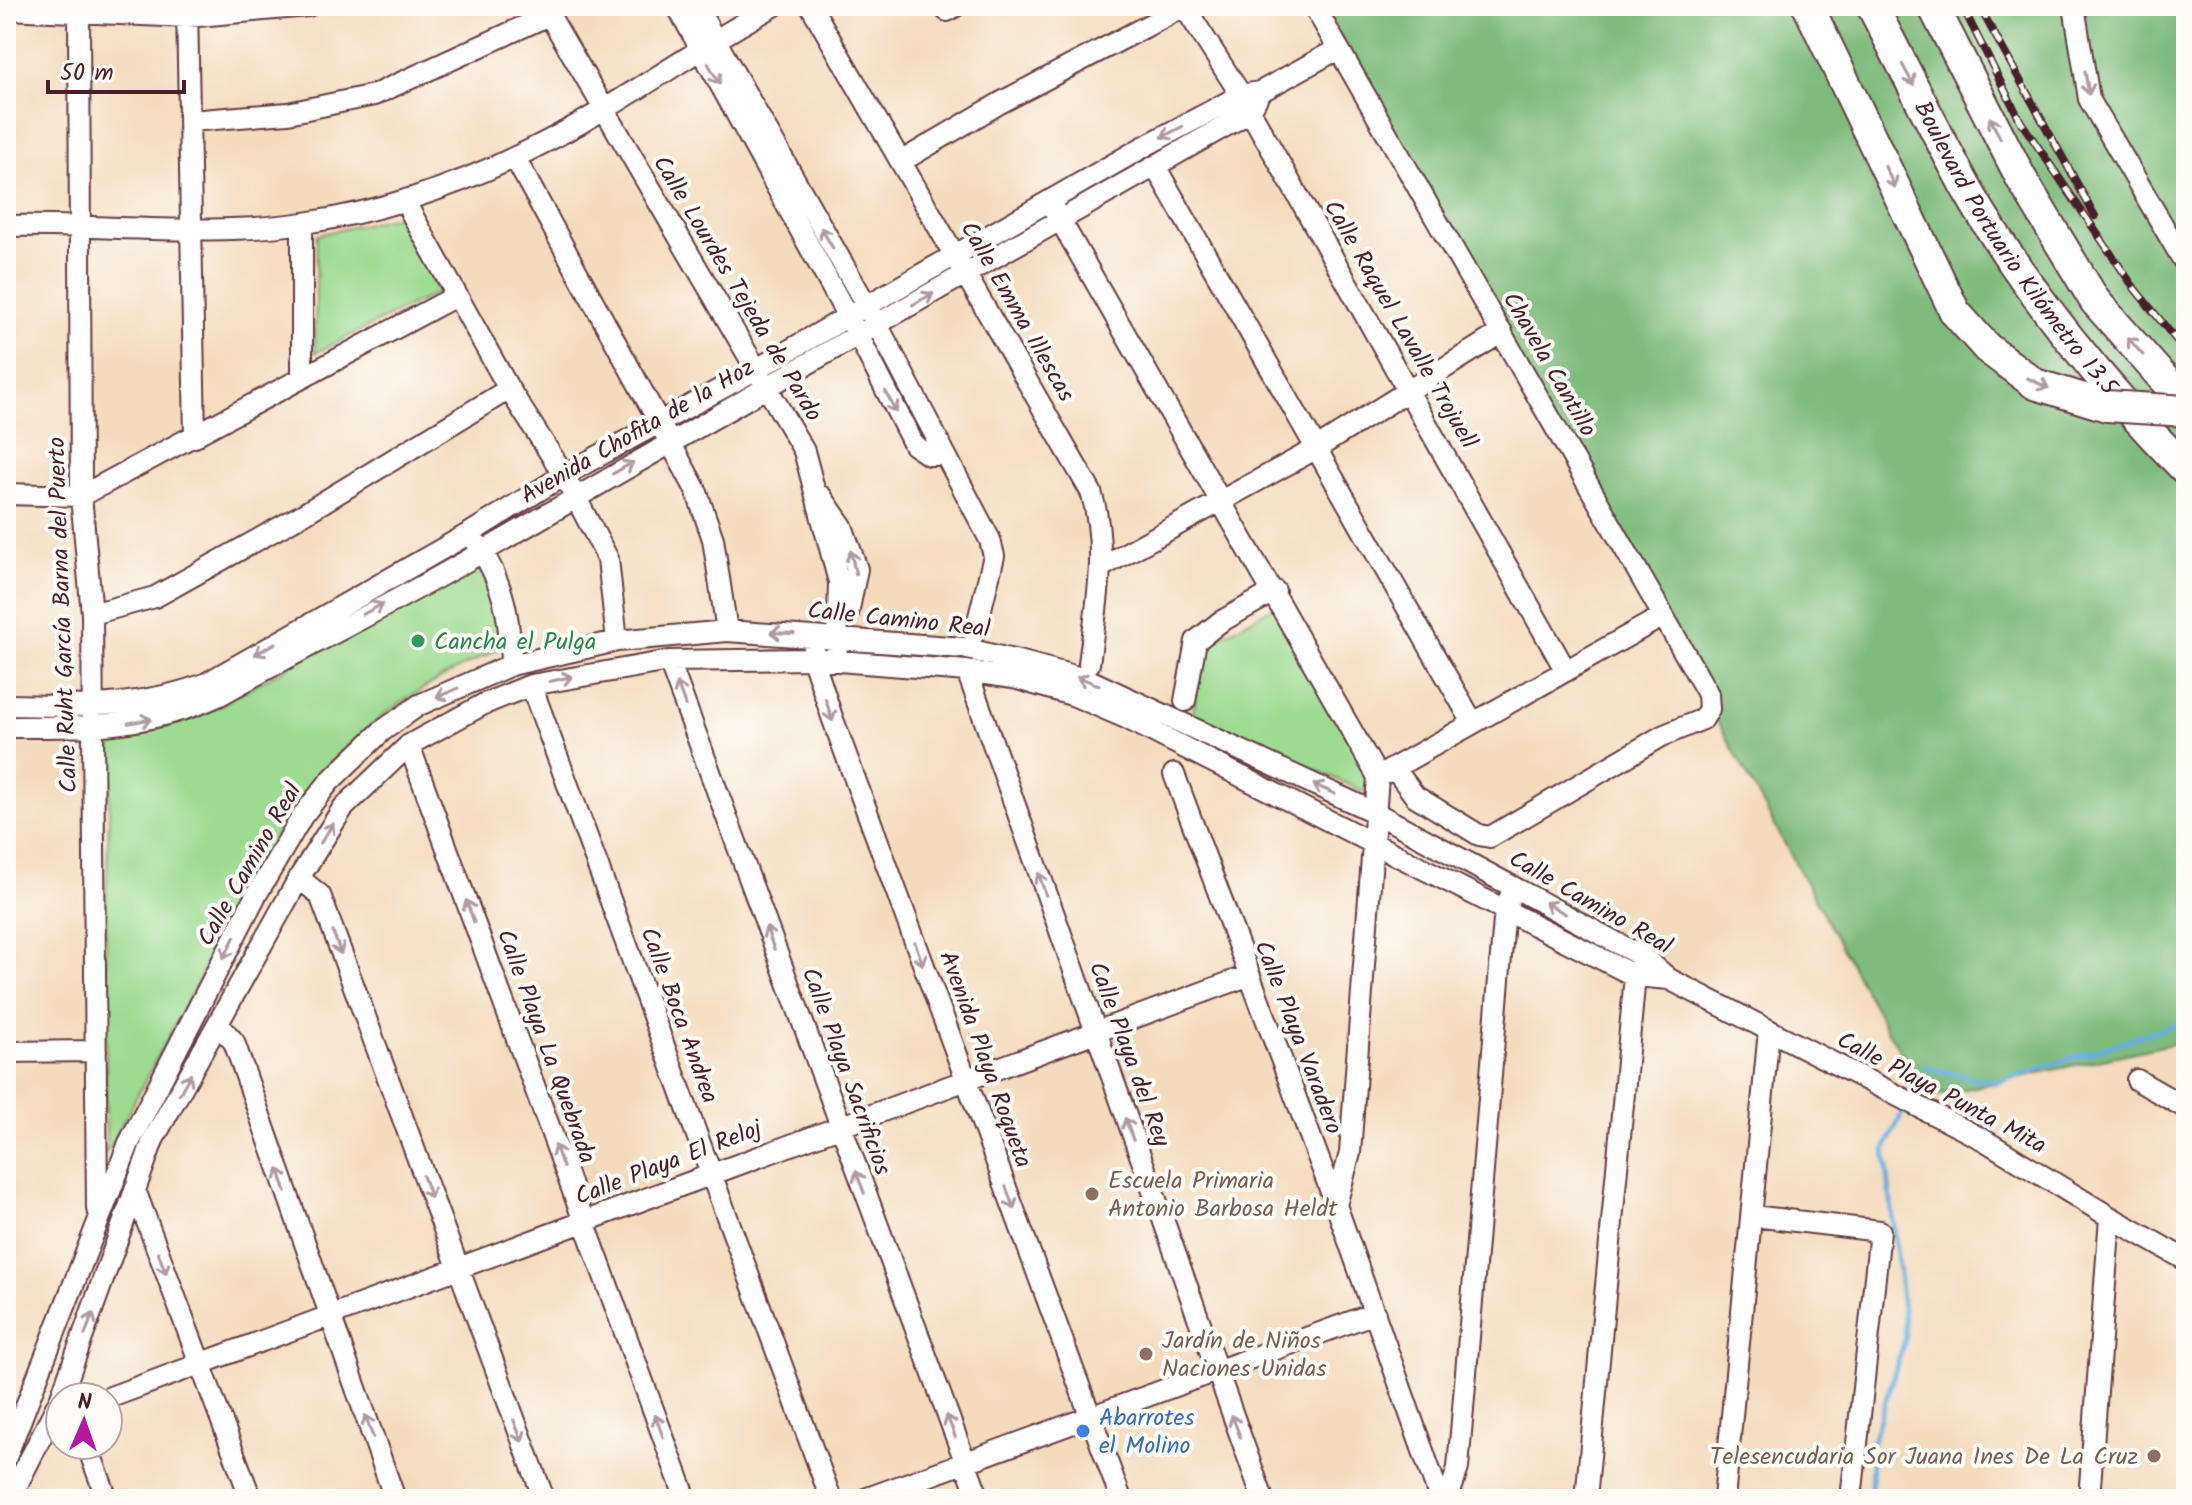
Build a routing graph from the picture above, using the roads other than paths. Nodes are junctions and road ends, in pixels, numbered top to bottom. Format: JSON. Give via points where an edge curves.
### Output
{"nodes":[{"id":1,"x":308,"y":6,"type":"edge"},
{"id":2,"x":677,"y":6,"type":"edge"},
{"id":3,"x":696,"y":6,"type":"edge"},
{"id":4,"x":774,"y":6,"type":"edge"},
{"id":5,"x":811,"y":6,"type":"edge"},
{"id":6,"x":1185,"y":6,"type":"edge"},
{"id":7,"x":1314,"y":6,"type":"edge"},
{"id":8,"x":1808,"y":6,"type":"edge"},
{"id":9,"x":1872,"y":6,"type":"edge"},
{"id":10,"x":1933,"y":6,"type":"edge"},
{"id":11,"x":2074,"y":6,"type":"edge"},
{"id":12,"x":6,"y":9,"type":"edge"},
{"id":13,"x":79,"y":9,"type":"edge"},
{"id":14,"x":187,"y":11,"type":"edge"},
{"id":15,"x":547,"y":11,"type":"edge"},
{"id":16,"x":707,"y":44,"type":"junction"},
{"id":17,"x":1338,"y":49,"type":"junction"},
{"id":18,"x":1250,"y":100,"type":"junction"},
{"id":19,"x":603,"y":110,"type":"junction"},
{"id":20,"x":190,"y":121,"type":"junction"},
{"id":21,"x":515,"y":158,"type":"junction"},
{"id":22,"x":902,"y":161,"type":"junction"},
{"id":23,"x":1155,"y":166,"type":"junction"},
{"id":24,"x":1048,"y":200,"type":"junction"},
{"id":25,"x":405,"y":202,"type":"junction"},
{"id":26,"x":1061,"y":222,"type":"junction"},
{"id":27,"x":302,"y":224,"type":"junction"},
{"id":28,"x":79,"y":225,"type":"junction"},
{"id":29,"x":6,"y":226,"type":"edge"},
{"id":30,"x":189,"y":228,"type":"junction"},
{"id":31,"x":954,"y":253,"type":"junction"},
{"id":32,"x":2186,"y":265,"type":"edge"},
{"id":33,"x":967,"y":274,"type":"junction"},
{"id":34,"x":456,"y":296,"type":"junction"},
{"id":35,"x":865,"y":304,"type":"junction"},
{"id":36,"x":846,"y":316,"type":"junction"},
{"id":37,"x":877,"y":324,"type":"junction"},
{"id":38,"x":1502,"y":332,"type":"junction"},
{"id":39,"x":858,"y":335,"type":"junction"},
{"id":40,"x":302,"y":377,"type":"junction"},
{"id":41,"x":762,"y":378,"type":"junction"},
{"id":42,"x":509,"y":389,"type":"junction"},
{"id":43,"x":1410,"y":392,"type":"junction"},
{"id":44,"x":2186,"y":404,"type":"edge"},
{"id":45,"x":2186,"y":411,"type":"edge"},
{"id":46,"x":661,"y":422,"type":"junction"},
{"id":47,"x":195,"y":437,"type":"junction"},
{"id":48,"x":672,"y":441,"type":"junction"},
{"id":49,"x":1317,"y":448,"type":"junction"},
{"id":50,"x":943,"y":455,"type":"junction"},
{"id":51,"x":2186,"y":470,"type":"edge"},
{"id":52,"x":564,"y":475,"type":"junction"},
{"id":53,"x":6,"y":494,"type":"edge"},
{"id":54,"x":575,"y":495,"type":"junction"},
{"id":55,"x":81,"y":496,"type":"junction"},
{"id":56,"x":1222,"y":501,"type":"junction"},
{"id":57,"x":470,"y":533,"type":"junction"},
{"id":58,"x":482,"y":552,"type":"junction"},
{"id":59,"x":1101,"y":567,"type":"junction"},
{"id":60,"x":1275,"y":591,"type":"junction"},
{"id":61,"x":92,"y":614,"type":"junction"},
{"id":62,"x":1663,"y":616,"type":"junction"},
{"id":63,"x":337,"y":618,"type":"junction"},
{"id":64,"x":727,"y":631,"type":"junction"},
{"id":65,"x":975,"y":633,"type":"dead end"},
{"id":66,"x":815,"y":635,"type":"junction"},
{"id":67,"x":838,"y":636,"type":"junction"},
{"id":68,"x":617,"y":641,"type":"junction"},
{"id":69,"x":813,"y":659,"type":"junction"},
{"id":70,"x":669,"y":661,"type":"junction"},
{"id":71,"x":835,"y":661,"type":"junction"},
{"id":72,"x":1089,"y":664,"type":"dead end"},
{"id":73,"x":511,"y":665,"type":"junction"},
{"id":74,"x":967,"y":671,"type":"junction"},
{"id":75,"x":1566,"y":671,"type":"junction"},
{"id":76,"x":531,"y":685,"type":"junction"},
{"id":77,"x":1185,"y":701,"type":"dead end"},
{"id":78,"x":6,"y":705,"type":"edge"},
{"id":79,"x":93,"y":717,"type":"junction"},
{"id":80,"x":1473,"y":723,"type":"junction"},
{"id":81,"x":6,"y":727,"type":"edge"},
{"id":82,"x":409,"y":745,"type":"junction"},
{"id":83,"x":1386,"y":772,"type":"junction"},
{"id":84,"x":1174,"y":774,"type":"dead end"},
{"id":85,"x":1376,"y":813,"type":"junction"},
{"id":86,"x":1371,"y":841,"type":"junction"},
{"id":87,"x":299,"y":878,"type":"junction"},
{"id":88,"x":1515,"y":886,"type":"junction"},
{"id":89,"x":1505,"y":908,"type":"junction"},
{"id":90,"x":1639,"y":966,"type":"junction"},
{"id":91,"x":1247,"y":976,"type":"junction"},
{"id":92,"x":1669,"y":979,"type":"joint"},
{"id":93,"x":218,"y":1024,"type":"junction"},
{"id":94,"x":1769,"y":1030,"type":"junction"},
{"id":95,"x":1095,"y":1033,"type":"junction"},
{"id":96,"x":96,"y":1051,"type":"junction"},
{"id":97,"x":6,"y":1052,"type":"edge"},
{"id":98,"x":2137,"y":1080,"type":"dead end"},
{"id":99,"x":966,"y":1081,"type":"junction"},
{"id":100,"x":2186,"y":1108,"type":"edge"},
{"id":101,"x":839,"y":1126,"type":"junction"},
{"id":102,"x":710,"y":1173,"type":"junction"},
{"id":103,"x":135,"y":1190,"type":"junction"},
{"id":104,"x":1336,"y":1205,"type":"junction"},
{"id":105,"x":1753,"y":1216,"type":"junction"},
{"id":106,"x":2110,"y":1217,"type":"junction"},
{"id":107,"x":97,"y":1221,"type":"junction"},
{"id":108,"x":583,"y":1223,"type":"junction"},
{"id":109,"x":2186,"y":1260,"type":"edge"},
{"id":110,"x":456,"y":1269,"type":"junction"},
{"id":111,"x":1375,"y":1313,"type":"junction"},
{"id":112,"x":329,"y":1315,"type":"junction"},
{"id":113,"x":199,"y":1363,"type":"junction"},
{"id":114,"x":1216,"y":1373,"type":"junction"},
{"id":115,"x":68,"y":1381,"type":"edge"},
{"id":116,"x":124,"y":1392,"type":"edge"},
{"id":117,"x":44,"y":1408,"type":"edge"},
{"id":118,"x":16,"y":1414,"type":"edge"},
{"id":119,"x":1089,"y":1419,"type":"junction"},
{"id":120,"x":44,"y":1434,"type":"edge"},
{"id":121,"x":6,"y":1457,"type":"edge"},
{"id":122,"x":93,"y":1461,"type":"edge"},
{"id":123,"x":966,"y":1464,"type":"junction"},
{"id":124,"x":10,"y":1499,"type":"edge"},
{"id":125,"x":107,"y":1499,"type":"edge"},
{"id":126,"x":251,"y":1499,"type":"edge"},
{"id":127,"x":395,"y":1499,"type":"edge"},
{"id":128,"x":544,"y":1499,"type":"edge"},
{"id":129,"x":686,"y":1499,"type":"edge"},
{"id":130,"x":831,"y":1499,"type":"edge"},
{"id":131,"x":865,"y":1499,"type":"edge"},
{"id":132,"x":979,"y":1499,"type":"edge"},
{"id":133,"x":1121,"y":1499,"type":"edge"},
{"id":134,"x":1263,"y":1499,"type":"edge"},
{"id":135,"x":1440,"y":1499,"type":"edge"},
{"id":136,"x":1448,"y":1499,"type":"edge"},
{"id":137,"x":1586,"y":1499,"type":"edge"},
{"id":138,"x":1724,"y":1499,"type":"edge"},
{"id":139,"x":1851,"y":1499,"type":"edge"},
{"id":140,"x":2089,"y":1499,"type":"edge"}],
"edges":[{"from":1,"to":14,"type":"street"},
{"from":2,"to":16,"type":"street"},
{"from":3,"to":16,"type":"street"},
{"from":4,"to":16,"type":"street"},
{"from":5,"to":22,"type":"street","name":"Calle Emma Illescas"},
{"from":6,"to":18,"type":"street","name":"Calle Raquel Lavalle Trojuell"},
{"from":6,"to":22,"type":"street"},
{"from":7,"to":17,"type":"street","name":"Chavela Cantillo"},
{"from":8,"to":45,"type":"highway","one_way":true,"bridge":true,"via":[[1955,312],[1987,348],[2035,384],[2107,406]]},
{"from":9,"to":51,"type":"highway","name":"Boulevard Portuario Kilómetro 13.5","one_way":true,"via":[[1970,193],[2028,279],[2110,387]]},
{"from":44,"to":10,"type":"highway","name":"Boulevard Portuario Kilómetro 13.5","one_way":true,"via":[[2095,301],[2021,178]]},
{"from":11,"to":32,"type":"street","one_way":true,"via":[[2089,99]]},
{"from":12,"to":13,"type":"street"},
{"from":13,"to":14,"type":"street"},
{"from":13,"to":28,"type":"street","name":"Calle Ruht García Barna del Puerto"},
{"from":14,"to":20,"type":"street"},
{"from":15,"to":19,"type":"street","name":"Calle Lourdes Tejeda de Pardo"},
{"from":15,"to":20,"type":"street","via":[[374,95],[288,113]]},
{"from":16,"to":19,"type":"street"},
{"from":35,"to":16,"type":"street","one_way":true},
{"from":16,"to":36,"type":"street","one_way":true},
{"from":17,"to":18,"type":"street","name":"Avenida Chofita de la Hoz"},
{"from":17,"to":38,"type":"street","name":"Chavela Cantillo"},
{"from":18,"to":23,"type":"street","name":"Avenida Chofita de la Hoz"},
{"from":18,"to":24,"type":"street","name":"Avenida Chofita de la Hoz","one_way":true},
{"from":18,"to":43,"type":"street","name":"Calle Raquel Lavalle Trojuell"},
{"from":19,"to":21,"type":"street"},
{"from":19,"to":41,"type":"street","name":"Calle Lourdes Tejeda de Pardo"},
{"from":20,"to":30,"type":"street"},
{"from":21,"to":25,"type":"street"},
{"from":21,"to":46,"type":"street"},
{"from":22,"to":31,"type":"street","name":"Calle Emma Illescas"},
{"from":23,"to":26,"type":"street","name":"Avenida Chofita de la Hoz"},
{"from":23,"to":49,"type":"street"},
{"from":24,"to":26,"type":"street"},
{"from":24,"to":31,"type":"street","name":"Avenida Chofita de la Hoz"},
{"from":25,"to":27,"type":"street"},
{"from":25,"to":34,"type":"street"},
{"from":26,"to":33,"type":"street","name":"Avenida Chofita de la Hoz"},
{"from":26,"to":56,"type":"street"},
{"from":27,"to":30,"type":"street"},
{"from":27,"to":40,"type":"street"},
{"from":28,"to":29,"type":"street"},
{"from":28,"to":30,"type":"street"},
{"from":28,"to":55,"type":"street","name":"Calle Ruht García Barna del Puerto"},
{"from":30,"to":47,"type":"street"},
{"from":31,"to":33,"type":"street","name":"Calle Emma Illescas"},
{"from":31,"to":35,"type":"street","name":"Avenida Chofita de la Hoz"},
{"from":37,"to":33,"type":"street","name":"Avenida Chofita de la Hoz","one_way":true},
{"from":33,"to":59,"type":"street","name":"Calle Emma Illescas","via":[[1091,492],[1101,523]]},
{"from":34,"to":40,"type":"street"},
{"from":34,"to":42,"type":"street"},
{"from":35,"to":36,"type":"street","name":"Avenida Chofita de la Hoz"},
{"from":35,"to":37,"type":"street"},
{"from":36,"to":39,"type":"street"},
{"from":36,"to":41,"type":"street","name":"Avenida Chofita de la Hoz"},
{"from":37,"to":39,"type":"street","name":"Avenida Chofita de la Hoz"},
{"from":37,"to":50,"type":"street"},
{"from":38,"to":43,"type":"street"},
{"from":38,"to":62,"type":"street","name":"Chavela Cantillo"},
{"from":39,"to":41,"type":"street","name":"Avenida Chofita de la Hoz"},
{"from":39,"to":50,"type":"street","one_way":true,"via":[[914,445],[929,455]]},
{"from":40,"to":47,"type":"street"},
{"from":41,"to":46,"type":"street","name":"Avenida Chofita de la Hoz"},
{"from":41,"to":48,"type":"street","name":"Avenida Chofita de la Hoz"},
{"from":41,"to":67,"type":"street","name":"Calle Lourdes Tejeda de Pardo","via":[[804,451],[839,582]]},
{"from":42,"to":52,"type":"street"},
{"from":42,"to":61,"type":"street","via":[[155,597]]},
{"from":43,"to":49,"type":"street"},
{"from":43,"to":75,"type":"street","name":"Calle Raquel Lavalle Trojuell"},
{"from":46,"to":48,"type":"street"},
{"from":46,"to":52,"type":"street","name":"Avenida Chofita de la Hoz"},
{"from":47,"to":55,"type":"street"},
{"from":54,"to":48,"type":"street","name":"Avenida Chofita de la Hoz","one_way":true},
{"from":48,"to":64,"type":"street","via":[[713,539]]},
{"from":49,"to":56,"type":"street"},
{"from":49,"to":80,"type":"street"},
{"from":50,"to":65,"type":"street","via":[[994,556]]},
{"from":52,"to":54,"type":"street"},
{"from":52,"to":57,"type":"street","name":"Avenida Chofita de la Hoz"},
{"from":53,"to":55,"type":"street"},
{"from":54,"to":58,"type":"street","name":"Avenida Chofita de la Hoz"},
{"from":54,"to":68,"type":"street","via":[[608,559]]},
{"from":55,"to":61,"type":"street","name":"Calle Ruht García Barna del Puerto"},
{"from":56,"to":59,"type":"street"},
{"from":56,"to":60,"type":"street"},
{"from":57,"to":58,"type":"street"},
{"from":57,"to":63,"type":"street","name":"Avenida Chofita de la Hoz"},
{"from":63,"to":58,"type":"street","name":"Avenida Chofita de la Hoz","one_way":true},
{"from":58,"to":73,"type":"street","via":[[510,617]]},
{"from":59,"to":72,"type":"street","name":"Calle Emma Illescas"},
{"from":60,"to":77,"type":"street","via":[[1196,641]]},
{"from":60,"to":83,"type":"street"},
{"from":61,"to":79,"type":"street","name":"Calle Ruht García Barna del Puerto"},
{"from":62,"to":75,"type":"street"},
{"from":62,"to":83,"type":"street","name":"Chavela Cantillo","via":[[1708,694],[1703,719],[1639,749],[1490,837],[1415,796]]},
{"from":63,"to":79,"type":"street","name":"Avenida Chofita de la Hoz","via":[[218,696],[179,713]]},
{"from":66,"to":64,"type":"street","name":"Calle Camino Real","one_way":true},
{"from":64,"to":68,"type":"street","name":"Calle Camino Real"},
{"from":66,"to":67,"type":"street","name":"Calle Camino Real"},
{"from":66,"to":69,"type":"street","name":"Avenida Playa Roqueta"},
{"from":67,"to":71,"type":"street","name":"Calle Lourdes Tejeda de Pardo"},
{"from":85,"to":67,"type":"street","name":"Calle Camino Real","one_way":true,"via":[[1089,680],[964,648]]},
{"from":68,"to":73,"type":"street","name":"Calle Camino Real"},
{"from":69,"to":70,"type":"street","name":"Calle Camino Real"},
{"from":69,"to":71,"type":"street","name":"Calle Camino Real"},
{"from":69,"to":99,"type":"street","name":"Avenida Playa Roqueta","one_way":true},
{"from":76,"to":70,"type":"street","name":"Calle Camino Real","one_way":true},
{"from":101,"to":70,"type":"street","name":"Calle Playa Sacrificios","one_way":true},
{"from":71,"to":74,"type":"street","name":"Calle Camino Real"},
{"from":73,"to":107,"type":"street","name":"Calle Camino Real","one_way":true,"via":[[419,705],[382,731],[303,815],[129,1143]]},
{"from":74,"to":86,"type":"street","name":"Calle Camino Real","via":[[1075,696]]},
{"from":95,"to":74,"type":"street","name":"Calle Playa del Rey","one_way":true},
{"from":75,"to":80,"type":"street"},
{"from":76,"to":82,"type":"street","name":"Calle Camino Real"},
{"from":76,"to":102,"type":"street","name":"Calle Boca Andrea"},
{"from":78,"to":79,"type":"street","name":"Avenida Chofita de la Hoz"},
{"from":79,"to":81,"type":"street","name":"Avenida Chofita de la Hoz"},
{"from":79,"to":96,"type":"street","name":"Calle Ruht García Barna del Puerto"},
{"from":80,"to":83,"type":"street"},
{"from":87,"to":82,"type":"street","name":"Calle Camino Real","one_way":true,"via":[[343,808]]},
{"from":108,"to":82,"type":"street","name":"Calle Playa La Quebrada","one_way":true},
{"from":83,"to":85,"type":"street"},
{"from":84,"to":91,"type":"street","name":"Calle Playa Varadero"},
{"from":85,"to":86,"type":"street"},
{"from":85,"to":88,"type":"street","name":"Calle Camino Real"},
{"from":86,"to":89,"type":"street","name":"Calle Camino Real"},
{"from":86,"to":104,"type":"street","via":[[1350,1153]]},
{"from":87,"to":93,"type":"street","name":"Calle Camino Real"},
{"from":87,"to":110,"type":"street","one_way":true,"via":[[320,895]]},
{"from":88,"to":89,"type":"street"},
{"from":90,"to":88,"type":"street","name":"Calle Camino Real","one_way":true},
{"from":89,"to":90,"type":"street","name":"Calle Camino Real"},
{"from":89,"to":136,"type":"street","via":[[1458,1468]]},
{"from":90,"to":92,"type":"street","name":"Calle Camino Real"},
{"from":90,"to":137,"type":"street"},
{"from":91,"to":95,"type":"street","name":"Calle Playa El Reloj"},
{"from":91,"to":104,"type":"street","name":"Calle Playa Varadero"},
{"from":92,"to":94,"type":"street","name":"Calle Playa Punta Mita"},
{"from":103,"to":93,"type":"street","name":"Calle Camino Real","one_way":true,"via":[[153,1140]]},
{"from":112,"to":93,"type":"street","one_way":true,"via":[[234,1042]]},
{"from":94,"to":105,"type":"street"},
{"from":94,"to":106,"type":"street","name":"Calle Playa Punta Mita","via":[[1984,1140]]},
{"from":95,"to":99,"type":"street","name":"Calle Playa El Reloj"},
{"from":114,"to":95,"type":"street","name":"Calle Playa del Rey","one_way":true},
{"from":96,"to":97,"type":"street"},
{"from":96,"to":107,"type":"street","name":"Calle Ruht García Barna del Puerto"},
{"from":98,"to":100,"type":"street"},
{"from":99,"to":101,"type":"street","name":"Calle Playa El Reloj"},
{"from":99,"to":119,"type":"street","name":"Avenida Playa Roqueta","one_way":true},
{"from":101,"to":102,"type":"street","name":"Calle Playa El Reloj"},
{"from":123,"to":101,"type":"street","name":"Calle Playa Sacrificios","one_way":true},
{"from":102,"to":108,"type":"street","name":"Calle Playa El Reloj"},
{"from":102,"to":130,"type":"street","name":"Calle Boca Andrea"},
{"from":103,"to":113,"type":"street","one_way":true},
{"from":115,"to":103,"type":"street","name":"Calle Camino Real","one_way":true},
{"from":104,"to":111,"type":"street","name":"Calle Playa Varadero"},
{"from":105,"to":138,"type":"street"},
{"from":105,"to":139,"type":"street","via":[[1880,1231]]},
{"from":106,"to":109,"type":"street","name":"Calle Playa Punta Mita"},
{"from":106,"to":140,"type":"street"},
{"from":107,"to":118,"type":"street","name":"Calle Camino Real"},
{"from":108,"to":110,"type":"street","name":"Calle Playa El Reloj"},
{"from":129,"to":108,"type":"street","name":"Calle Playa La Quebrada","one_way":true},
{"from":110,"to":112,"type":"street","name":"Calle Playa El Reloj"},
{"from":110,"to":128,"type":"street","one_way":true},
{"from":111,"to":114,"type":"street"},
{"from":111,"to":135,"type":"street","name":"Calle Playa Varadero"},
{"from":112,"to":113,"type":"street","name":"Calle Playa El Reloj"},
{"from":127,"to":112,"type":"street","one_way":true},
{"from":113,"to":116,"type":"street","name":"Calle Playa El Reloj"},
{"from":113,"to":126,"type":"street"},
{"from":114,"to":119,"type":"street"},
{"from":134,"to":114,"type":"street","name":"Calle Playa del Rey","one_way":true},
{"from":117,"to":118,"type":"street"},
{"from":118,"to":121,"type":"street","name":"Calle Camino Real"},
{"from":119,"to":123,"type":"street"},
{"from":119,"to":133,"type":"street","name":"Avenida Playa Roqueta"},
{"from":120,"to":124,"type":"street","name":"Calle Camino Real"},
{"from":122,"to":125,"type":"street"},
{"from":123,"to":131,"type":"street"},
{"from":123,"to":132,"type":"street","name":"Calle Playa Sacrificios"}]}
